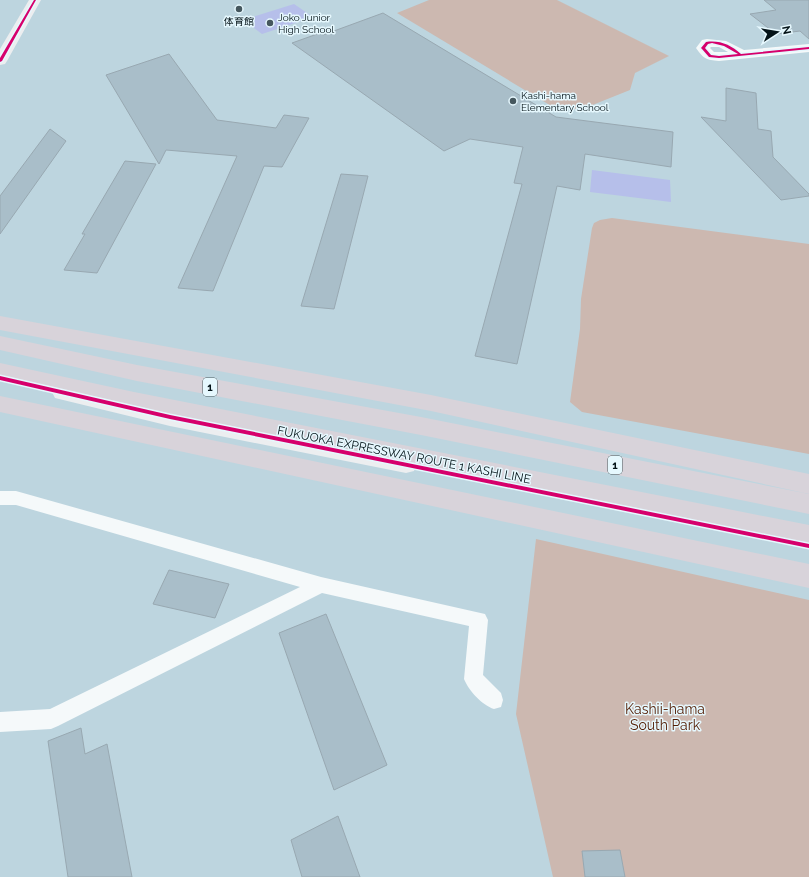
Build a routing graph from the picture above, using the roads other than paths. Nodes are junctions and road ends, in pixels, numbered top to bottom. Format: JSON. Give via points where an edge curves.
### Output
{"nodes":[{"id":1,"x":35,"y":0,"type":"edge"},
{"id":2,"x":809,"y":48,"type":"edge"},
{"id":3,"x":741,"y":55,"type":"dead end"},
{"id":4,"x":0,"y":61,"type":"edge"},
{"id":5,"x":0,"y":323,"type":"edge"},
{"id":6,"x":0,"y":344,"type":"edge"},
{"id":7,"x":0,"y":370,"type":"edge"},
{"id":8,"x":0,"y":378,"type":"edge"},
{"id":9,"x":0,"y":404,"type":"edge"},
{"id":10,"x":809,"y":484,"type":"edge"},
{"id":11,"x":0,"y":498,"type":"edge"},
{"id":12,"x":809,"y":504,"type":"edge"},
{"id":13,"x":809,"y":510,"type":"edge"},
{"id":14,"x":809,"y":536,"type":"edge"},
{"id":15,"x":809,"y":546,"type":"edge"},
{"id":16,"x":809,"y":576,"type":"edge"},
{"id":17,"x":321,"y":585,"type":"junction"},
{"id":18,"x":494,"y":700,"type":"dead end"},
{"id":19,"x":0,"y":722,"type":"edge"}],
"edges":[{"from":1,"to":4,"type":"street"},
{"from":2,"to":3,"type":"street"},
{"from":5,"to":10,"type":"highway","via":[[431,403]]},
{"from":6,"to":12,"type":"highway","number":"1"},
{"from":6,"to":13,"type":"street","via":[[175,382]]},
{"from":7,"to":14,"type":"highway","name":"FUKUOKA EXPRESSWAY ROUTE 1 KASHI LINE","number":"1","via":[[150,403]]},
{"from":8,"to":15,"type":"street","via":[[170,417]]},
{"from":9,"to":16,"type":"highway"},
{"from":11,"to":17,"type":"lane","via":[[16,498]]},
{"from":17,"to":18,"type":"lane","via":[[479,620],[473,679]]},
{"from":17,"to":19,"type":"lane","via":[[51,719]]}]}
